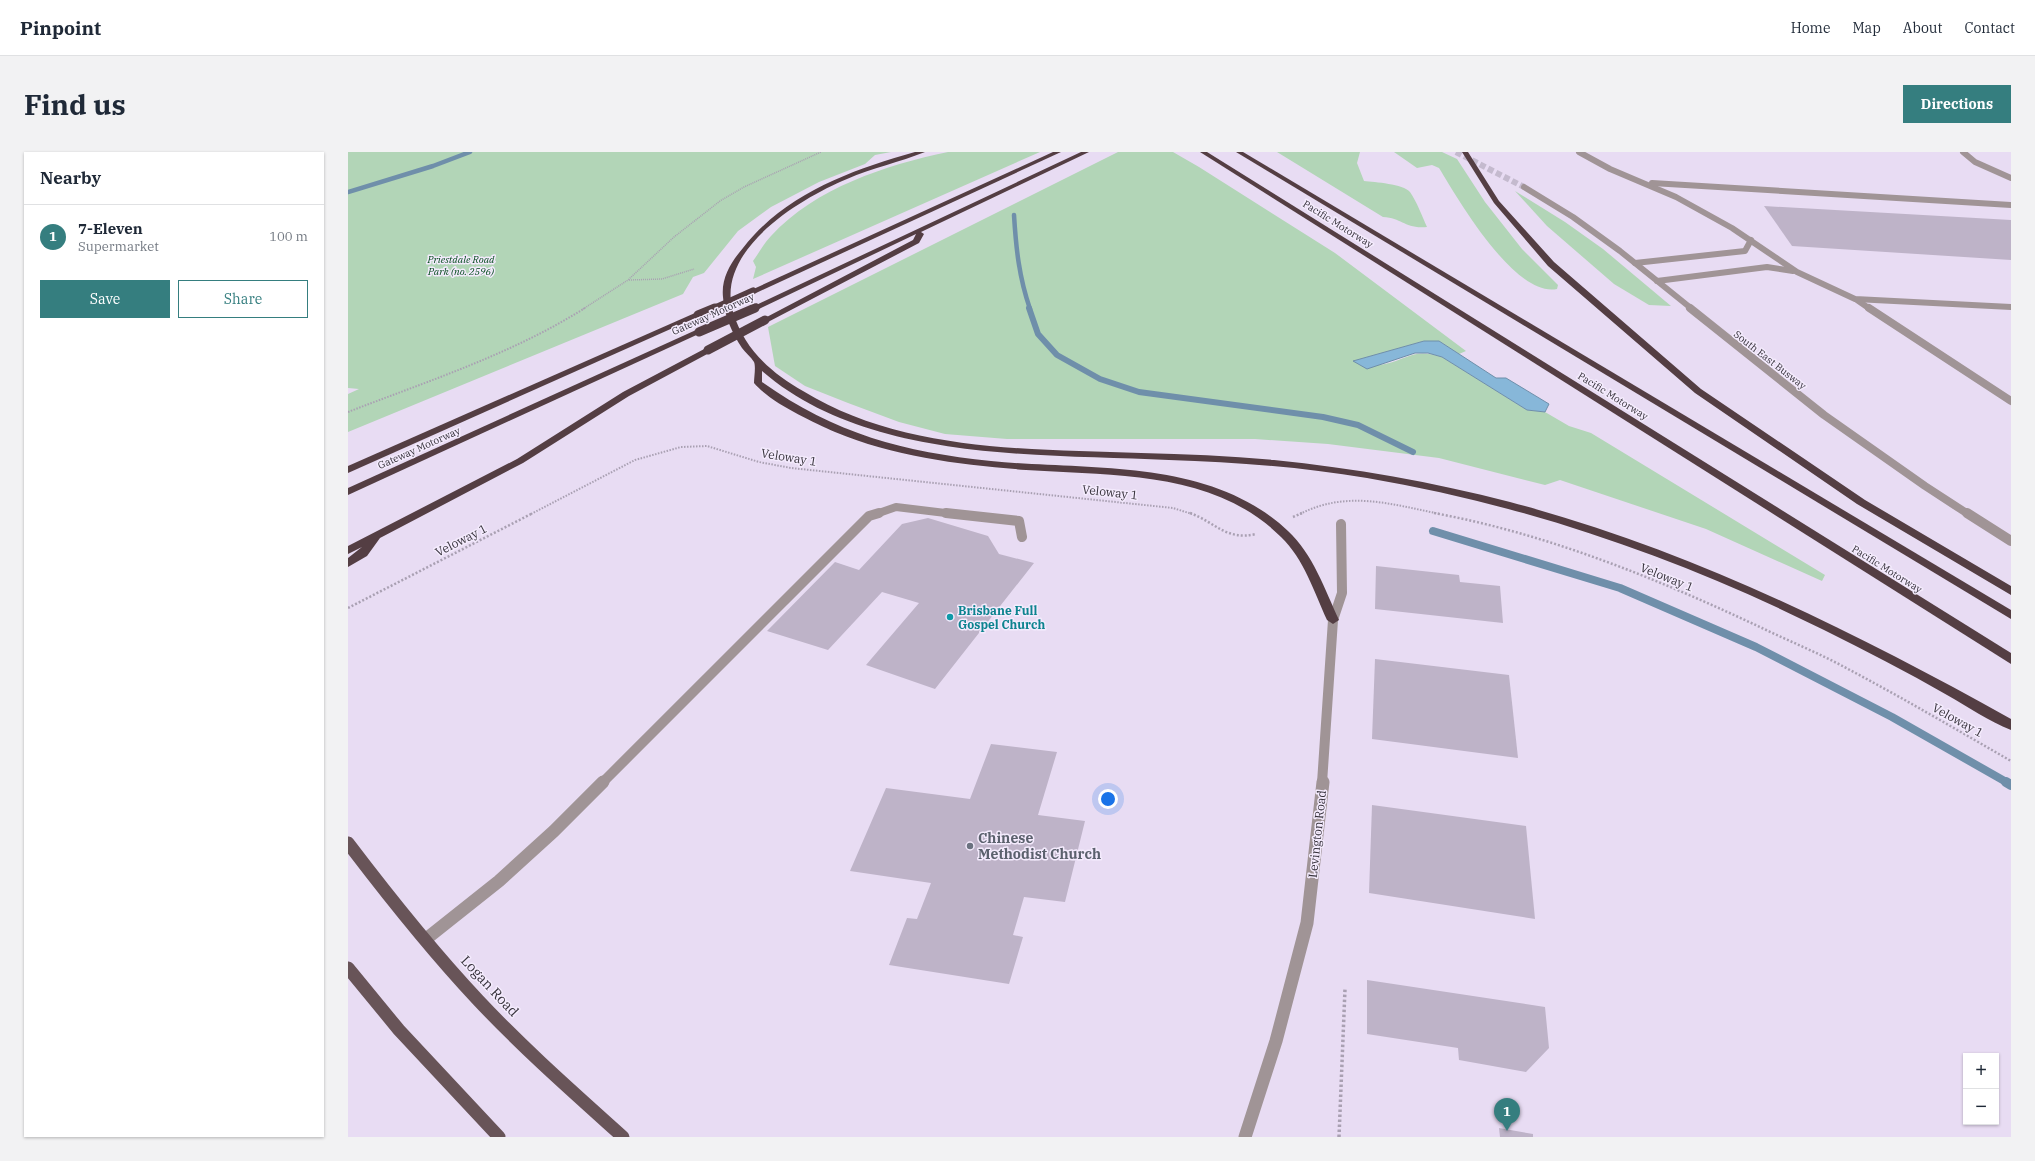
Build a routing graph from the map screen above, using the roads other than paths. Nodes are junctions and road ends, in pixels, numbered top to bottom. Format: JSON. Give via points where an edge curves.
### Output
{"nodes":[{"id":1,"x":922,"y":152,"type":"edge"},
{"id":2,"x":1058,"y":152,"type":"edge"},
{"id":3,"x":1086,"y":152,"type":"edge"},
{"id":4,"x":1202,"y":152,"type":"edge"},
{"id":5,"x":1239,"y":152,"type":"edge"},
{"id":6,"x":1465,"y":152,"type":"edge"},
{"id":7,"x":1580,"y":152,"type":"edge"},
{"id":8,"x":1963,"y":152,"type":"edge"},
{"id":9,"x":2011,"y":178,"type":"edge"},
{"id":10,"x":1644,"y":183,"type":"junction"},
{"id":11,"x":1524,"y":187,"type":"tunnel mouth"},
{"id":12,"x":2011,"y":205,"type":"edge"},
{"id":13,"x":924,"y":228,"type":"junction"},
{"id":14,"x":1751,"y":240,"type":"junction"},
{"id":15,"x":1635,"y":263,"type":"junction"},
{"id":16,"x":1797,"y":272,"type":"junction"},
{"id":17,"x":1657,"y":281,"type":"junction"},
{"id":18,"x":1855,"y":299,"type":"junction"},
{"id":19,"x":2011,"y":307,"type":"edge"},
{"id":20,"x":758,"y":363,"type":"junction"},
{"id":21,"x":2011,"y":401,"type":"edge"},
{"id":22,"x":348,"y":470,"type":"edge"},
{"id":23,"x":348,"y":492,"type":"edge"},
{"id":24,"x":1341,"y":524,"type":"dead end"},
{"id":25,"x":378,"y":535,"type":"junction"},
{"id":26,"x":1022,"y":537,"type":"dead end"},
{"id":27,"x":2011,"y":541,"type":"edge"},
{"id":28,"x":348,"y":550,"type":"edge"},
{"id":29,"x":348,"y":563,"type":"edge"},
{"id":30,"x":2011,"y":591,"type":"edge"},
{"id":31,"x":2011,"y":615,"type":"edge"},
{"id":32,"x":1333,"y":620,"type":"junction"},
{"id":33,"x":2011,"y":659,"type":"edge"},
{"id":34,"x":2011,"y":725,"type":"edge"},
{"id":35,"x":348,"y":843,"type":"edge"},
{"id":36,"x":426,"y":939,"type":"junction"},
{"id":37,"x":348,"y":968,"type":"edge"},
{"id":38,"x":499,"y":1137,"type":"edge"},
{"id":39,"x":623,"y":1137,"type":"edge"},
{"id":40,"x":1245,"y":1137,"type":"edge"}],
"edges":[{"from":1,"to":20,"type":"highway","via":[[849,176],[805,198],[775,218],[742,252],[729,277],[726,306],[744,345]]},
{"from":2,"to":22,"type":"highway","name":"Gateway Motorway","bridge":true,"via":[[753,291]]},
{"from":3,"to":13,"type":"highway","name":"Gateway Motorway"},
{"from":4,"to":33,"type":"highway","name":"Pacific Motorway"},
{"from":5,"to":31,"type":"highway","name":"Pacific Motorway"},
{"from":6,"to":30,"type":"highway","via":[[1496,202],[1551,264],[1698,391],[1861,502]]},
{"from":7,"to":10,"type":"street","via":[[1610,169]]},
{"from":8,"to":9,"type":"street","via":[[1975,162]]},
{"from":10,"to":12,"type":"street"},
{"from":10,"to":14,"type":"street","via":[[1676,197]]},
{"from":11,"to":15,"type":"street","name":"South East Busway","via":[[1573,217]]},
{"from":13,"to":23,"type":"highway","name":"Gateway Motorway","bridge":true},
{"from":13,"to":25,"type":"highway","bridge":true,"via":[[916,241],[626,394],[507,468]]},
{"from":14,"to":15,"type":"street","via":[[1745,251]]},
{"from":14,"to":16,"type":"street"},
{"from":15,"to":17,"type":"street","name":"South East Busway"},
{"from":16,"to":17,"type":"street","via":[[1767,267]]},
{"from":16,"to":18,"type":"street"},
{"from":17,"to":27,"type":"street","name":"South East Busway","via":[[1824,415],[1925,486]]},
{"from":18,"to":19,"type":"street"},
{"from":18,"to":21,"type":"street"},
{"from":20,"to":32,"type":"highway","via":[[758,383],[768,392],[807,415],[848,434],[878,443],[946,459],[983,464],[1170,478],[1229,496],[1262,514],[1290,540],[1310,567]]},
{"from":20,"to":34,"type":"highway","via":[[813,402],[910,436],[1018,450],[1215,458],[1328,469],[1448,490],[1563,520],[1673,558],[1791,608],[1922,674]]},
{"from":24,"to":32,"type":"street","name":"Levington Road","via":[[1342,593]]},
{"from":25,"to":28,"type":"highway"},
{"from":25,"to":29,"type":"highway","via":[[363,553]]},
{"from":26,"to":36,"type":"street","via":[[1019,521],[896,507],[869,516],[554,831],[489,890]]},
{"from":32,"to":40,"type":"street","name":"Levington Road","via":[[1322,790],[1307,923],[1276,1041]]},
{"from":35,"to":36,"type":"main road","name":"Logan Road","via":[[390,899]]},
{"from":36,"to":39,"type":"main road","name":"Logan Road","via":[[477,999],[541,1063]]},
{"from":37,"to":38,"type":"main road","via":[[399,1030]]}]}
